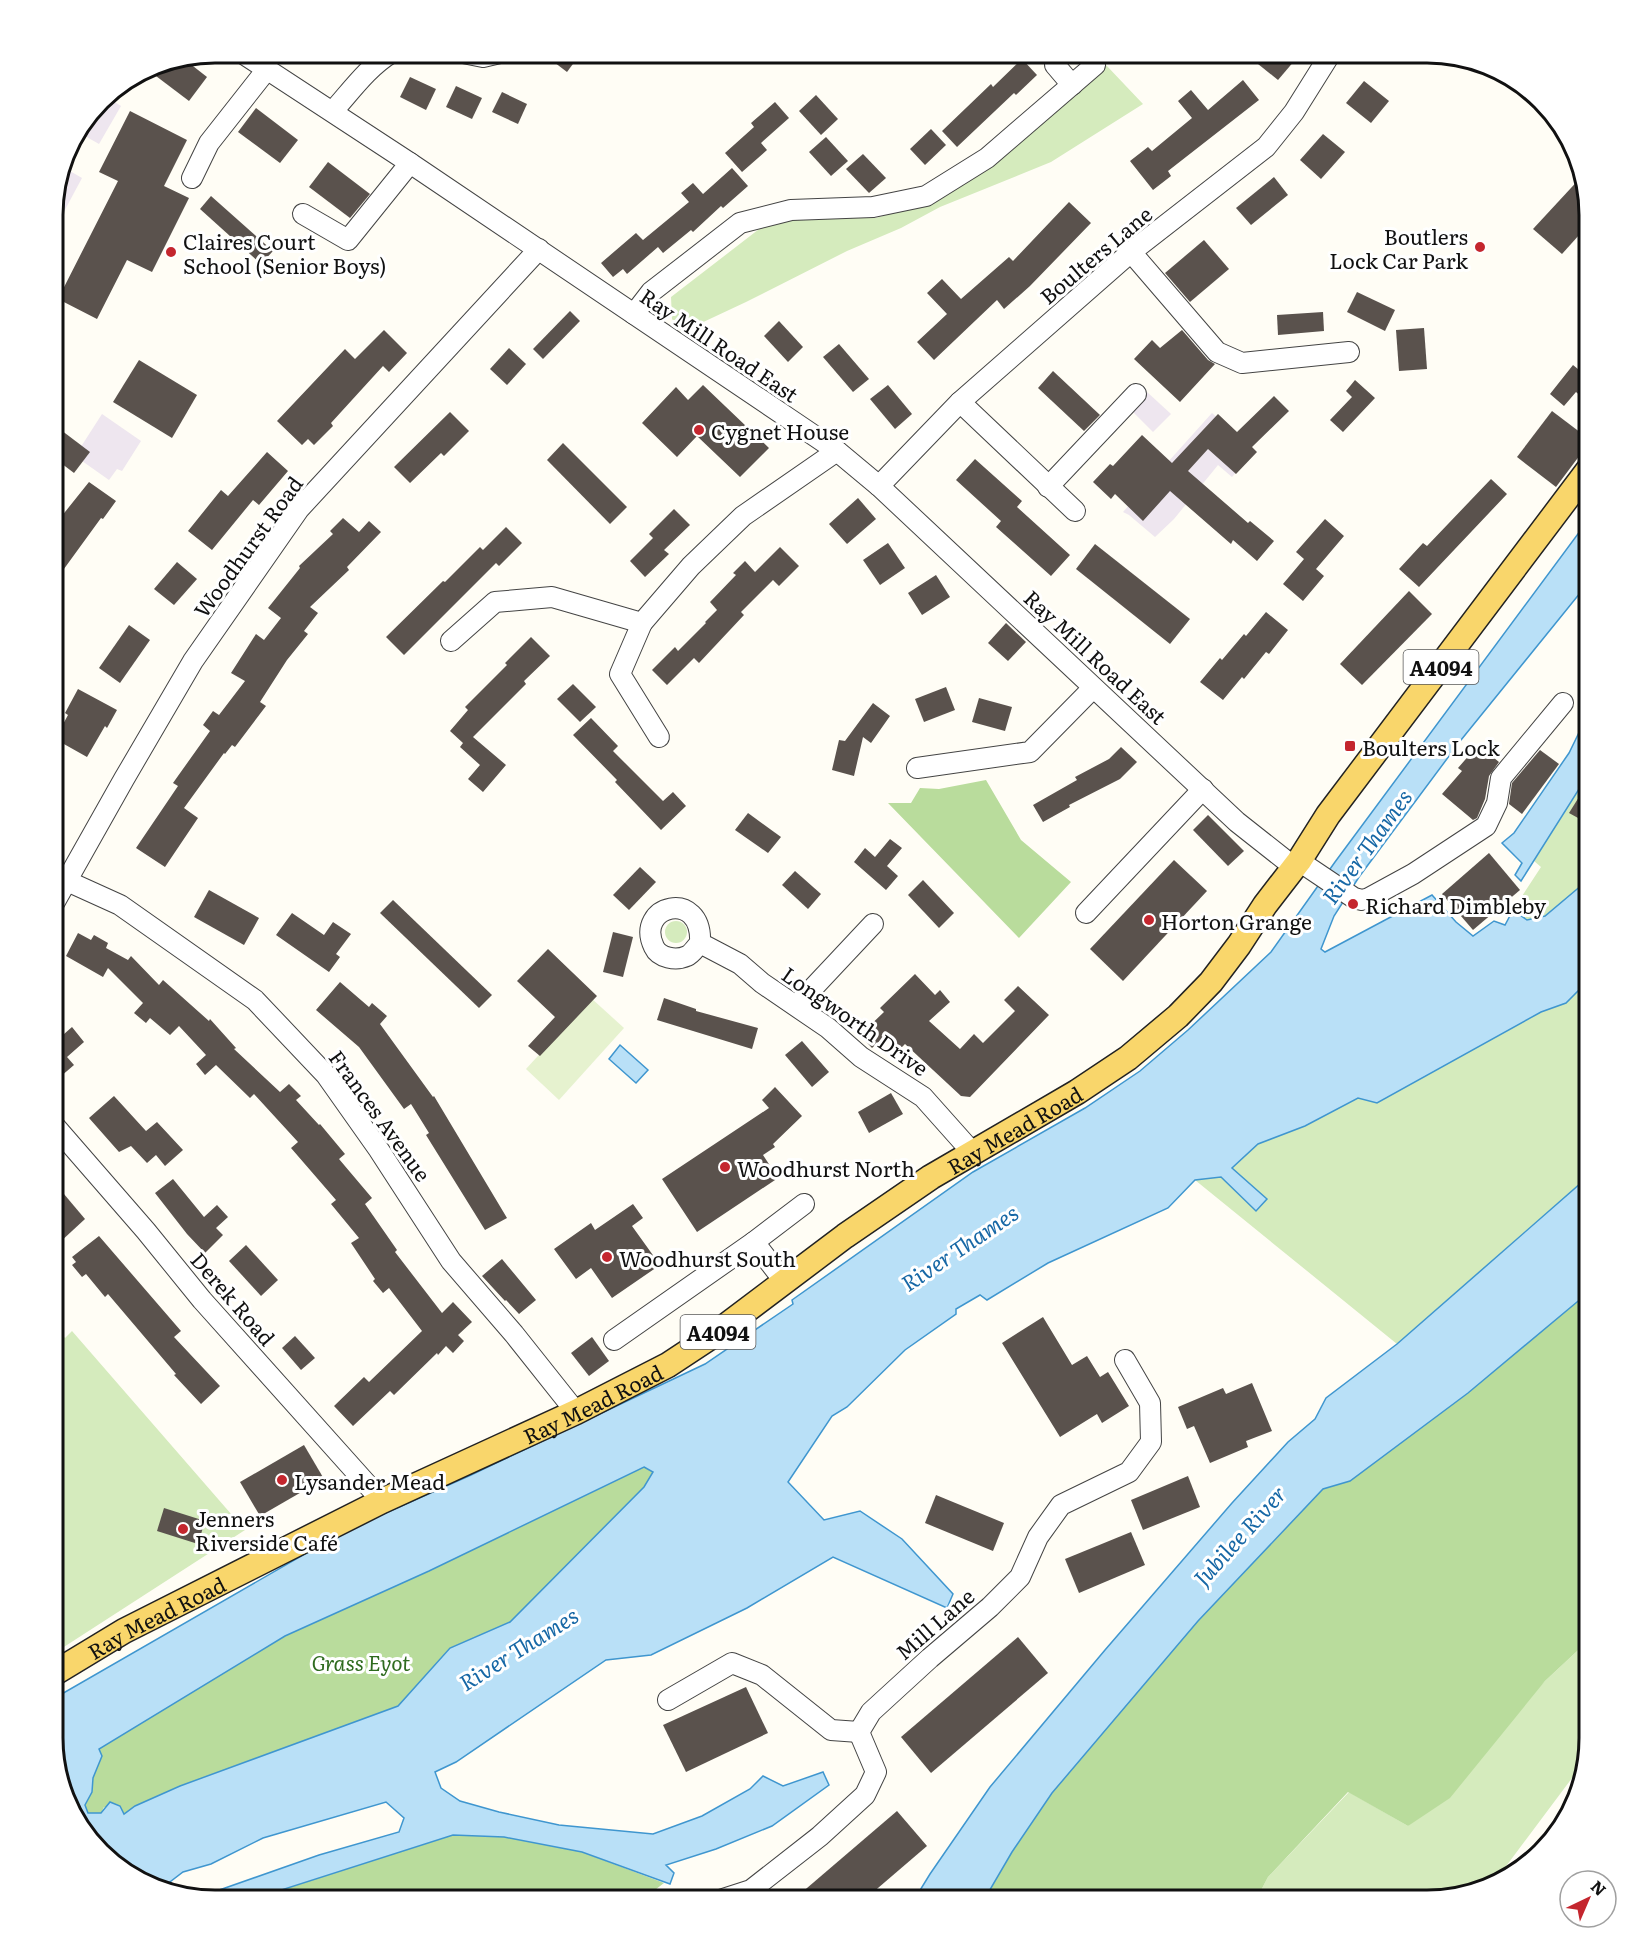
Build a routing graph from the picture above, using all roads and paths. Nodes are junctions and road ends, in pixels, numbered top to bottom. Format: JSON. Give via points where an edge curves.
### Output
{"nodes":[{"id":1,"x":260,"y":63,"type":"edge"},
{"id":2,"x":377,"y":63,"type":"edge"},
{"id":3,"x":1325,"y":63,"type":"edge"},
{"id":4,"x":1055,"y":65,"type":"dead end"},
{"id":5,"x":1095,"y":66,"type":"dead end"},
{"id":6,"x":268,"y":68,"type":"junction"},
{"id":7,"x":1072,"y":85,"type":"junction"},
{"id":8,"x":333,"y":111,"type":"junction"},
{"id":9,"x":410,"y":163,"type":"junction"},
{"id":10,"x":192,"y":178,"type":"dead end"},
{"id":11,"x":303,"y":214,"type":"dead end"},
{"id":12,"x":539,"y":249,"type":"junction"},
{"id":13,"x":1131,"y":252,"type":"junction"},
{"id":14,"x":634,"y":314,"type":"junction"},
{"id":15,"x":1349,"y":352,"type":"dead end"},
{"id":16,"x":1136,"y":394,"type":"dead end"},
{"id":17,"x":960,"y":402,"type":"junction"},
{"id":18,"x":837,"y":451,"type":"junction"},
{"id":19,"x":1579,"y":484,"type":"edge"},
{"id":20,"x":879,"y":486,"type":"junction"},
{"id":21,"x":1048,"y":487,"type":"junction"},
{"id":22,"x":1075,"y":510,"type":"dead end"},
{"id":23,"x":642,"y":623,"type":"junction"},
{"id":24,"x":451,"y":641,"type":"dead end"},
{"id":25,"x":1093,"y":688,"type":"junction"},
{"id":26,"x":1563,"y":703,"type":"dead end"},
{"id":27,"x":659,"y":737,"type":"dead end"},
{"id":28,"x":917,"y":768,"type":"dead end"},
{"id":29,"x":1203,"y":789,"type":"junction"},
{"id":30,"x":1301,"y":866,"type":"junction"},
{"id":31,"x":67,"y":881,"type":"junction"},
{"id":32,"x":63,"y":888,"type":"edge"},
{"id":33,"x":1086,"y":913,"type":"dead end"},
{"id":34,"x":873,"y":924,"type":"dead end"},
{"id":35,"x":699,"y":943,"type":"dead end"},
{"id":36,"x":797,"y":1005,"type":"junction"},
{"id":37,"x":63,"y":1136,"type":"edge"},
{"id":38,"x":972,"y":1152,"type":"junction"},
{"id":39,"x":804,"y":1204,"type":"dead end"},
{"id":40,"x":754,"y":1242,"type":"junction"},
{"id":41,"x":784,"y":1281,"type":"junction"},
{"id":42,"x":614,"y":1340,"type":"dead end"},
{"id":43,"x":1125,"y":1360,"type":"dead end"},
{"id":44,"x":576,"y":1412,"type":"junction"},
{"id":45,"x":382,"y":1501,"type":"junction"},
{"id":46,"x":63,"y":1668,"type":"edge"},
{"id":47,"x":668,"y":1700,"type":"dead end"},
{"id":48,"x":859,"y":1732,"type":"junction"},
{"id":49,"x":751,"y":1890,"type":"edge"}],
"edges":[{"from":1,"to":6,"type":"street","name":"Ray Mill Road East"},
{"from":2,"to":8,"type":"street"},
{"from":3,"to":13,"type":"street","name":"Boulters Lane","via":[[1266,147]]},
{"from":4,"to":7,"type":"street"},
{"from":5,"to":7,"type":"street"},
{"from":6,"to":8,"type":"street","name":"Ray Mill Road East"},
{"from":6,"to":10,"type":"street","via":[[209,143]]},
{"from":7,"to":14,"type":"street","via":[[987,158],[926,196],[873,207],[791,210],[740,223],[651,291]]},
{"from":8,"to":9,"type":"street","name":"Ray Mill Road East"},
{"from":9,"to":11,"type":"street","via":[[348,240]]},
{"from":9,"to":12,"type":"street","name":"Ray Mill Road East"},
{"from":12,"to":14,"type":"street","name":"Ray Mill Road East"},
{"from":12,"to":31,"type":"street","name":"Woodhurst Road","via":[[299,509],[193,661]]},
{"from":13,"to":15,"type":"street","via":[[1217,352],[1242,363]]},
{"from":13,"to":17,"type":"street","name":"Boulters Lane"},
{"from":14,"to":18,"type":"street","name":"Ray Mill Road East"},
{"from":16,"to":21,"type":"street"},
{"from":17,"to":20,"type":"street","name":"Boulters Lane"},
{"from":17,"to":21,"type":"street"},
{"from":18,"to":20,"type":"street","name":"Ray Mill Road East"},
{"from":18,"to":23,"type":"street","via":[[743,516],[691,566]]},
{"from":19,"to":30,"type":"main road","number":"A4094","via":[[1328,815]]},
{"from":20,"to":25,"type":"street","name":"Ray Mill Road East"},
{"from":21,"to":22,"type":"street"},
{"from":23,"to":24,"type":"street","via":[[552,597],[541,598],[495,603]]},
{"from":23,"to":27,"type":"street","via":[[620,674]]},
{"from":25,"to":28,"type":"street","via":[[1030,752]]},
{"from":25,"to":29,"type":"street","name":"Ray Mill Road East"},
{"from":26,"to":30,"type":"street","name":"Ray Mill Road East","via":[[1501,778],[1497,803],[1486,826],[1413,874],[1362,900]]},
{"from":29,"to":30,"type":"street","name":"Ray Mill Road East","via":[[1237,822]]},
{"from":29,"to":33,"type":"street"},
{"from":30,"to":38,"type":"main road","name":"Ray Mead Road","number":"A4094","via":[[1212,982],[1154,1039],[1077,1092]]},
{"from":31,"to":32,"type":"street"},
{"from":31,"to":44,"type":"street","name":"Frances Avenue","via":[[120,905],[255,1000],[326,1075],[452,1261]]},
{"from":34,"to":36,"type":"street"},
{"from":35,"to":36,"type":"street","name":"Longworth Drive","via":[[740,964]]},
{"from":36,"to":38,"type":"street","name":"Longworth Drive","via":[[861,1057],[923,1097]]},
{"from":37,"to":45,"type":"street","name":"Derek Road","via":[[202,1300]]},
{"from":38,"to":41,"type":"main road","name":"Ray Mead Road","number":"A4094","via":[[883,1209]]},
{"from":39,"to":40,"type":"street"},
{"from":40,"to":41,"type":"street"},
{"from":40,"to":42,"type":"street"},
{"from":41,"to":44,"type":"main road","name":"Ray Mead Road","number":"A4094","via":[[692,1350]]},
{"from":43,"to":48,"type":"street","name":"Mill Lane","via":[[1150,1403],[1151,1442],[1129,1472],[1061,1505],[1038,1537],[1020,1577],[871,1712]]},
{"from":44,"to":45,"type":"main road","name":"Ray Mead Road","number":"A4094"},
{"from":45,"to":46,"type":"main road","name":"Ray Mead Road","number":"A4094","via":[[124,1632]]},
{"from":47,"to":48,"type":"street","via":[[732,1663],[762,1675],[831,1730]]},
{"from":48,"to":49,"type":"street","via":[[876,1772],[865,1795]]}]}
